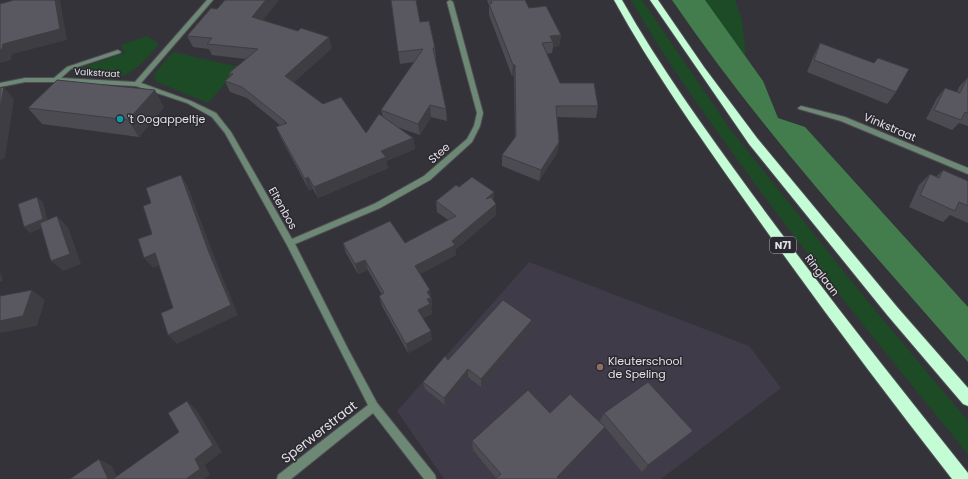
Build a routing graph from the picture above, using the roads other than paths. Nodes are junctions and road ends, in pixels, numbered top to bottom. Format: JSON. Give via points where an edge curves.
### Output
{"nodes":[{"id":1,"x":210,"y":0,"type":"edge"},
{"id":2,"x":618,"y":0,"type":"edge"},
{"id":3,"x":654,"y":0,"type":"edge"},
{"id":4,"x":450,"y":2,"type":"dead end"},
{"id":5,"x":118,"y":52,"type":"dead end"},
{"id":6,"x":56,"y":80,"type":"junction"},
{"id":7,"x":137,"y":84,"type":"junction"},
{"id":8,"x":0,"y":85,"type":"edge"},
{"id":9,"x":801,"y":108,"type":"dead end"},
{"id":10,"x":968,"y":171,"type":"edge"},
{"id":11,"x":290,"y":243,"type":"junction"},
{"id":12,"x":968,"y":399,"type":"edge"},
{"id":13,"x":374,"y":406,"type":"junction"},
{"id":14,"x":282,"y":479,"type":"edge"},
{"id":15,"x":431,"y":479,"type":"edge"},
{"id":16,"x":962,"y":479,"type":"edge"}],
"edges":[{"from":1,"to":7,"type":"street"},
{"from":2,"to":16,"type":"highway","name":"Ringlaan","number":"N71","via":[[690,115],[771,229]]},
{"from":3,"to":12,"type":"highway","via":[[753,141]]},
{"from":4,"to":11,"type":"street","name":"Stee","via":[[480,114],[470,140],[427,178],[404,192]]},
{"from":5,"to":6,"type":"street","name":"Valkstraat","via":[[69,68]]},
{"from":6,"to":7,"type":"street","name":"Valkstraat"},
{"from":6,"to":8,"type":"street","name":"Valkstraat","via":[[25,80]]},
{"from":7,"to":11,"type":"street","name":"Eltenbos","via":[[189,102],[214,115],[228,132]]},
{"from":9,"to":10,"type":"street","name":"Vinkstraat","via":[[843,119]]},
{"from":11,"to":13,"type":"street","name":"Eltenbos"},
{"from":13,"to":14,"type":"street","name":"Sperwerstraat"},
{"from":13,"to":15,"type":"street","name":"Eltenbos"}]}
